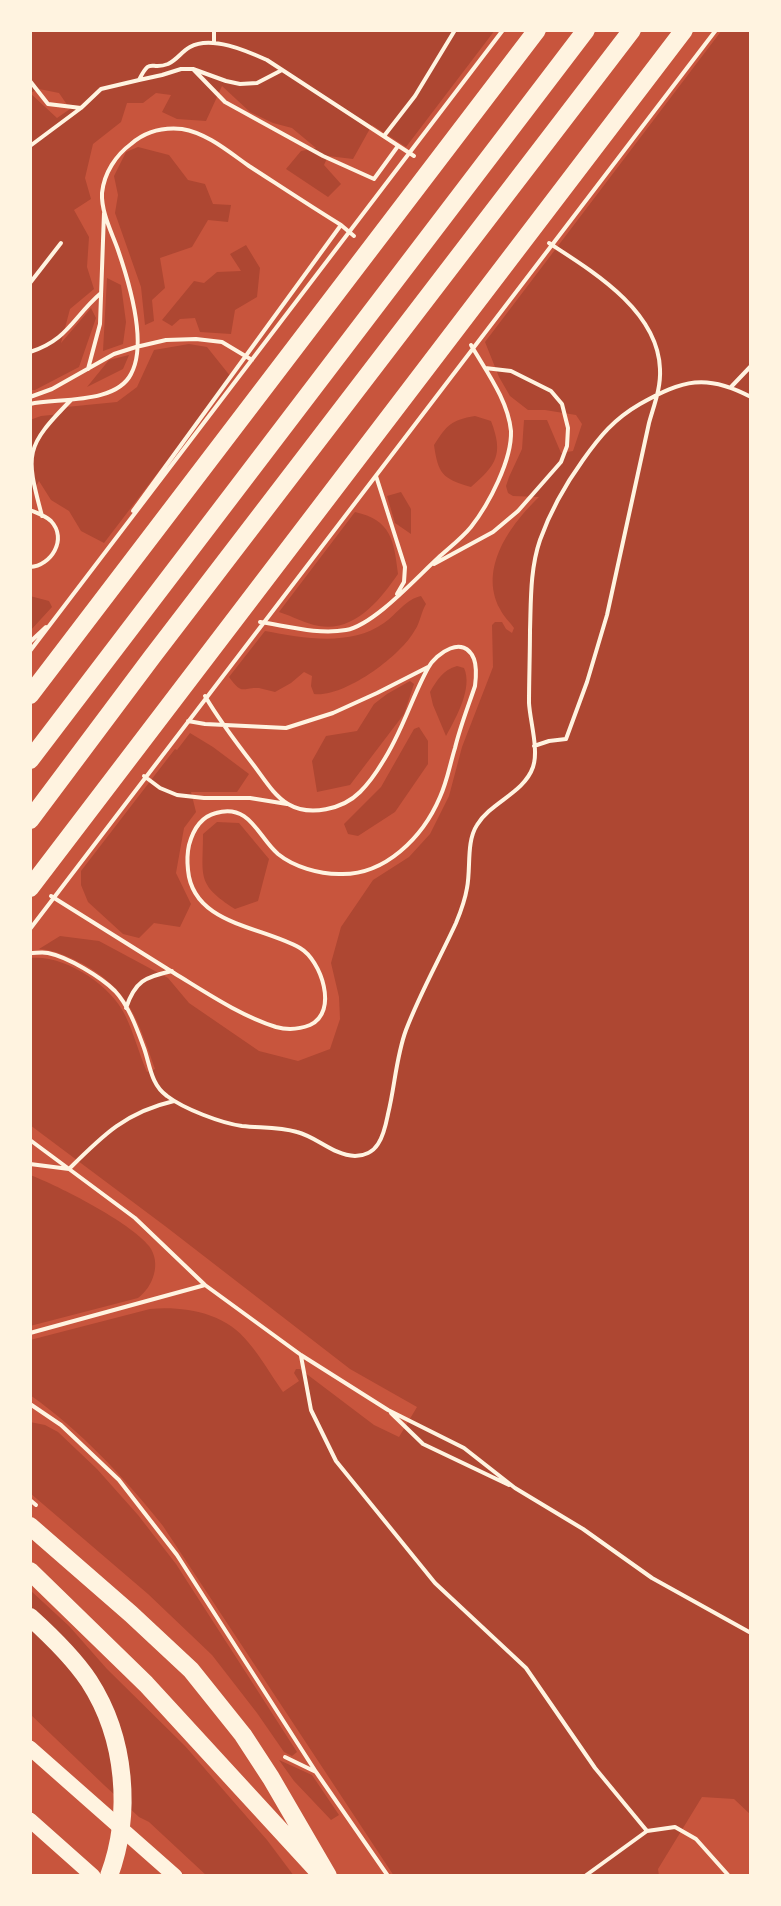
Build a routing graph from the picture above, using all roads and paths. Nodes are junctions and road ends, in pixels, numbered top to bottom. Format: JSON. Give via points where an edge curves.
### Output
{"nodes":[{"id":1,"x":214,"y":30,"type":"edge"},
{"id":2,"x":455,"y":30,"type":"edge"},
{"id":3,"x":503,"y":30,"type":"edge"},
{"id":4,"x":537,"y":30,"type":"edge"},
{"id":5,"x":586,"y":30,"type":"edge"},
{"id":6,"x":632,"y":30,"type":"edge"},
{"id":7,"x":684,"y":30,"type":"edge"},
{"id":8,"x":716,"y":30,"type":"edge"},
{"id":9,"x":214,"y":44,"type":"dead end"},
{"id":10,"x":163,"y":66,"type":"dead end"},
{"id":11,"x":193,"y":69,"type":"junction"},
{"id":12,"x":282,"y":70,"type":"dead end"},
{"id":13,"x":139,"y":80,"type":"junction"},
{"id":14,"x":30,"y":81,"type":"edge"},
{"id":15,"x":81,"y":108,"type":"junction"},
{"id":16,"x":384,"y":136,"type":"dead end"},
{"id":17,"x":30,"y":146,"type":"edge"},
{"id":18,"x":398,"y":146,"type":"dead end"},
{"id":19,"x":104,"y":209,"type":"junction"},
{"id":20,"x":341,"y":225,"type":"junction"},
{"id":21,"x":359,"y":240,"type":"dead end"},
{"id":22,"x":61,"y":243,"type":"dead end"},
{"id":23,"x":30,"y":282,"type":"edge"},
{"id":24,"x":101,"y":292,"type":"junction"},
{"id":25,"x":470,"y":343,"type":"dead end"},
{"id":26,"x":30,"y":352,"type":"edge"},
{"id":27,"x":751,"y":366,"type":"edge"},
{"id":28,"x":485,"y":368,"type":"junction"},
{"id":29,"x":88,"y":370,"type":"dead end"},
{"id":30,"x":732,"y":387,"type":"junction"},
{"id":31,"x":658,"y":394,"type":"junction"},
{"id":32,"x":751,"y":397,"type":"edge"},
{"id":33,"x":72,"y":399,"type":"junction"},
{"id":34,"x":30,"y":404,"type":"edge"},
{"id":35,"x":30,"y":510,"type":"edge"},
{"id":36,"x":42,"y":516,"type":"junction"},
{"id":37,"x":30,"y":567,"type":"edge"},
{"id":38,"x":405,"y":567,"type":"dead end"},
{"id":39,"x":428,"y":567,"type":"junction"},
{"id":40,"x":395,"y":598,"type":"junction"},
{"id":41,"x":259,"y":622,"type":"dead end"},
{"id":42,"x":30,"y":642,"type":"edge"},
{"id":43,"x":30,"y":651,"type":"edge"},
{"id":44,"x":429,"y":667,"type":"junction"},
{"id":45,"x":201,"y":689,"type":"dead end"},
{"id":46,"x":30,"y":695,"type":"edge"},
{"id":47,"x":184,"y":720,"type":"dead end"},
{"id":48,"x":222,"y":725,"type":"junction"},
{"id":49,"x":534,"y":746,"type":"junction"},
{"id":50,"x":30,"y":760,"type":"edge"},
{"id":51,"x":143,"y":775,"type":"dead end"},
{"id":52,"x":288,"y":804,"type":"junction"},
{"id":53,"x":30,"y":820,"type":"edge"},
{"id":54,"x":38,"y":890,"type":"edge"},
{"id":55,"x":30,"y":929,"type":"edge"},
{"id":56,"x":30,"y":954,"type":"edge"},
{"id":57,"x":172,"y":971,"type":"junction"},
{"id":58,"x":126,"y":1008,"type":"junction"},
{"id":59,"x":175,"y":1101,"type":"junction"},
{"id":60,"x":30,"y":1140,"type":"edge"},
{"id":61,"x":30,"y":1164,"type":"edge"},
{"id":62,"x":69,"y":1169,"type":"junction"},
{"id":63,"x":205,"y":1285,"type":"junction"},
{"id":64,"x":30,"y":1333,"type":"edge"},
{"id":65,"x":301,"y":1355,"type":"junction"},
{"id":66,"x":30,"y":1404,"type":"edge"},
{"id":67,"x":388,"y":1410,"type":"junction"},
{"id":68,"x":515,"y":1488,"type":"junction"},
{"id":69,"x":30,"y":1526,"type":"edge"},
{"id":70,"x":30,"y":1571,"type":"edge"},
{"id":71,"x":30,"y":1617,"type":"edge"},
{"id":72,"x":751,"y":1632,"type":"edge"},
{"id":73,"x":30,"y":1748,"type":"edge"},
{"id":74,"x":30,"y":1820,"type":"edge"},
{"id":75,"x":647,"y":1831,"type":"junction"},
{"id":76,"x":388,"y":1875,"type":"edge"},
{"id":77,"x":93,"y":1876,"type":"edge"},
{"id":78,"x":109,"y":1876,"type":"edge"},
{"id":79,"x":176,"y":1876,"type":"edge"},
{"id":80,"x":322,"y":1876,"type":"edge"},
{"id":81,"x":328,"y":1876,"type":"edge"},
{"id":82,"x":585,"y":1876,"type":"edge"},
{"id":83,"x":729,"y":1876,"type":"edge"}],
"edges":[{"from":1,"to":9,"type":"path"},
{"from":2,"to":16,"type":"path","via":[[416,96]]},
{"from":3,"to":43,"type":"path"},
{"from":4,"to":46,"type":"highway"},
{"from":5,"to":50,"type":"highway"},
{"from":6,"to":53,"type":"highway"},
{"from":7,"to":54,"type":"highway"},
{"from":8,"to":55,"type":"path"},
{"from":10,"to":13,"type":"path","via":[[150,64]]},
{"from":11,"to":12,"type":"path","via":[[240,84],[257,83]]},
{"from":11,"to":13,"type":"path"},
{"from":11,"to":18,"type":"path","via":[[225,102],[374,180]]},
{"from":13,"to":15,"type":"path","via":[[101,89]]},
{"from":14,"to":15,"type":"path","via":[[48,104]]},
{"from":15,"to":17,"type":"path"},
{"from":19,"to":20,"type":"path","via":[[106,178],[122,150],[151,131],[182,129],[213,142]]},
{"from":19,"to":24,"type":"path"},
{"from":19,"to":33,"type":"path","via":[[133,303],[136,361],[131,375],[113,392]]},
{"from":20,"to":21,"type":"path"},
{"from":20,"to":42,"type":"path","via":[[88,579]]},
{"from":22,"to":23,"type":"path"},
{"from":24,"to":26,"type":"path","via":[[66,332],[48,346]]},
{"from":24,"to":29,"type":"path","via":[[100,324]]},
{"from":25,"to":28,"type":"path"},
{"from":27,"to":30,"type":"path"},
{"from":28,"to":39,"type":"path","via":[[505,405],[511,445],[490,498],[471,528]]},
{"from":28,"to":39,"type":"path","via":[[511,371],[551,391],[562,404],[568,428],[567,446],[561,462],[518,511],[493,532]]},
{"from":30,"to":31,"type":"path","via":[[699,382],[678,385]]},
{"from":30,"to":32,"type":"path"},
{"from":31,"to":49,"type":"path","via":[[607,615],[587,682],[566,739]]},
{"from":31,"to":49,"type":"path","via":[[620,416],[601,434],[561,493],[539,541],[531,582],[529,705]]},
{"from":33,"to":34,"type":"path"},
{"from":33,"to":36,"type":"path","via":[[49,423],[31,454]]},
{"from":35,"to":36,"type":"path"},
{"from":36,"to":37,"type":"path","via":[[52,522],[58,543],[46,562]]},
{"from":38,"to":40,"type":"path","via":[[404,582]]},
{"from":39,"to":40,"type":"path"},
{"from":40,"to":41,"type":"path","via":[[362,624],[347,630],[326,632]]},
{"from":44,"to":48,"type":"path","via":[[333,713],[286,728]]},
{"from":44,"to":52,"type":"path","via":[[399,736],[360,793],[316,811]]},
{"from":44,"to":57,"type":"path","via":[[439,654],[460,647],[474,659],[475,686],[441,796],[423,827],[392,858],[367,870],[346,874],[303,868],[279,856],[249,819],[234,812],[208,816],[192,834],[187,854],[189,879],[204,905],[220,916],[301,949],[313,959],[326,999],[324,1011],[314,1024],[298,1029],[279,1028],[231,1008]]},
{"from":45,"to":48,"type":"path"},
{"from":47,"to":48,"type":"path"},
{"from":48,"to":52,"type":"path"},
{"from":49,"to":59,"type":"path","via":[[533,767],[527,777],[475,827],[463,905],[406,1029],[378,1145],[364,1155],[342,1154],[296,1131],[224,1123]]},
{"from":51,"to":52,"type":"path","via":[[177,795]]},
{"from":54,"to":57,"type":"path"},
{"from":56,"to":58,"type":"path","via":[[48,953],[81,968],[115,992]]},
{"from":57,"to":58,"type":"path","via":[[140,982]]},
{"from":58,"to":59,"type":"path","via":[[154,1081]]},
{"from":59,"to":62,"type":"path","via":[[132,1115]]},
{"from":60,"to":62,"type":"path"},
{"from":61,"to":62,"type":"path"},
{"from":62,"to":63,"type":"path","via":[[135,1218]]},
{"from":63,"to":64,"type":"path"},
{"from":63,"to":65,"type":"path"},
{"from":65,"to":67,"type":"path"},
{"from":65,"to":75,"type":"path","via":[[311,1410],[336,1461],[435,1583],[526,1668],[595,1768]]},
{"from":66,"to":76,"type":"path","via":[[61,1425],[119,1480],[177,1555],[316,1772]]},
{"from":67,"to":68,"type":"path","via":[[464,1448]]},
{"from":67,"to":68,"type":"path","via":[[423,1444]]},
{"from":68,"to":72,"type":"path","via":[[583,1529],[652,1578]]},
{"from":69,"to":81,"type":"highway","via":[[191,1670],[272,1778]]},
{"from":70,"to":80,"type":"highway","via":[[146,1684]]},
{"from":71,"to":78,"type":"highway","via":[[89,1682],[117,1748],[124,1793],[122,1826]]},
{"from":73,"to":79,"type":"main road"},
{"from":74,"to":77,"type":"main road"},
{"from":75,"to":82,"type":"path"},
{"from":75,"to":83,"type":"path","via":[[675,1827],[696,1839]]}]}
